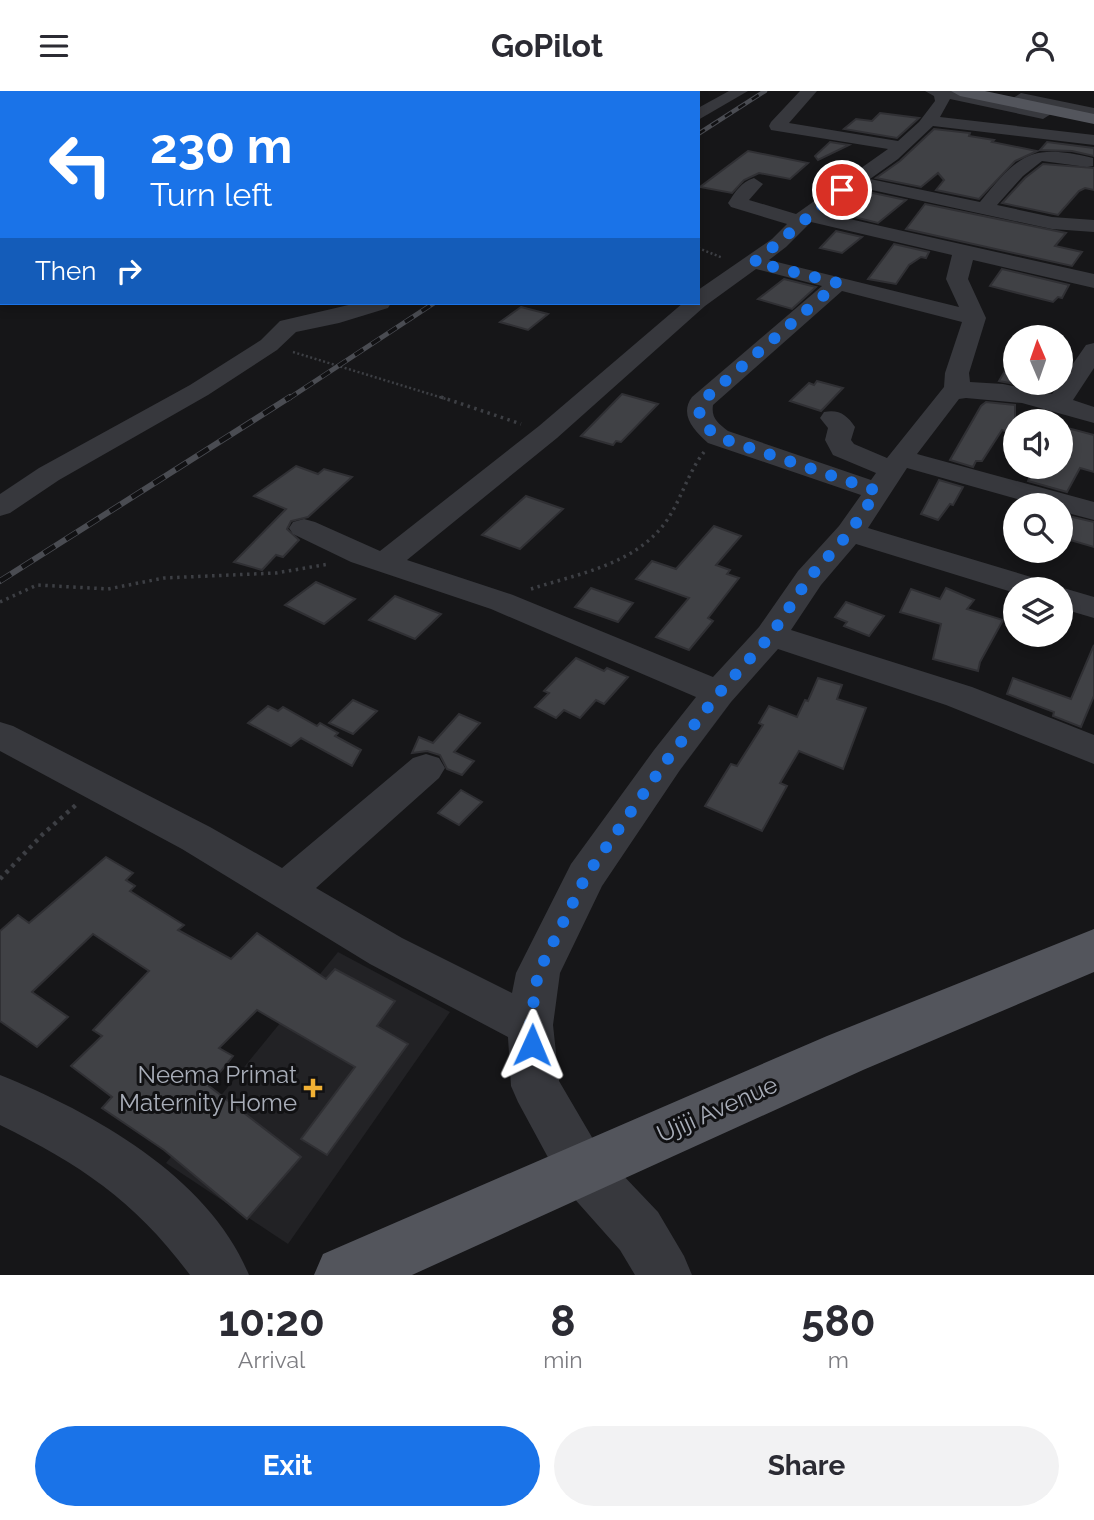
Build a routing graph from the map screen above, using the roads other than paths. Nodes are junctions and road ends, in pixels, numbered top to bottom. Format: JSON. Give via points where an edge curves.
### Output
{"nodes":[{"id":1,"x":740,"y":91,"type":"edge"},
{"id":2,"x":809,"y":91,"type":"edge"},
{"id":3,"x":962,"y":92,"type":"edge"},
{"id":4,"x":1079,"y":93,"type":"dead end"},
{"id":5,"x":1061,"y":106,"type":"junction"},
{"id":6,"x":1094,"y":113,"type":"edge"},
{"id":7,"x":700,"y":114,"type":"edge"},
{"id":8,"x":1094,"y":119,"type":"edge"},
{"id":9,"x":929,"y":121,"type":"junction"},
{"id":10,"x":1094,"y":125,"type":"edge"},
{"id":11,"x":1094,"y":140,"type":"edge"},
{"id":12,"x":900,"y":146,"type":"junction"},
{"id":13,"x":1094,"y":163,"type":"edge"},
{"id":14,"x":855,"y":181,"type":"junction"},
{"id":15,"x":754,"y":184,"type":"dead end"},
{"id":16,"x":986,"y":207,"type":"junction"},
{"id":17,"x":804,"y":218,"type":"junction"},
{"id":18,"x":1094,"y":226,"type":"edge"},
{"id":19,"x":962,"y":252,"type":"junction"},
{"id":20,"x":754,"y":262,"type":"junction"},
{"id":21,"x":1094,"y":281,"type":"edge"},
{"id":22,"x":838,"y":283,"type":"junction"},
{"id":23,"x":700,"y":300,"type":"edge"},
{"id":24,"x":373,"y":305,"type":"edge"},
{"id":25,"x":694,"y":305,"type":"edge"},
{"id":26,"x":975,"y":318,"type":"junction"},
{"id":27,"x":1094,"y":350,"type":"edge"},
{"id":28,"x":957,"y":391,"type":"junction"},
{"id":29,"x":1058,"y":404,"type":"junction"},
{"id":30,"x":1094,"y":415,"type":"edge"},
{"id":31,"x":834,"y":418,"type":"dead end"},
{"id":32,"x":890,"y":473,"type":"junction"},
{"id":33,"x":0,"y":507,"type":"edge"},
{"id":34,"x":1094,"y":511,"type":"edge"},
{"id":35,"x":304,"y":528,"type":"dead end"},
{"id":36,"x":850,"y":532,"type":"junction"},
{"id":37,"x":373,"y":558,"type":"junction"},
{"id":38,"x":1003,"y":579,"type":"edge"},
{"id":39,"x":1073,"y":601,"type":"edge"},
{"id":40,"x":1094,"y":608,"type":"edge"},
{"id":41,"x":771,"y":635,"type":"junction"},
{"id":42,"x":719,"y":693,"type":"junction"},
{"id":43,"x":0,"y":736,"type":"edge"},
{"id":44,"x":1094,"y":750,"type":"edge"},
{"id":45,"x":426,"y":768,"type":"dead end"},
{"id":46,"x":286,"y":890,"type":"junction"},
{"id":47,"x":1094,"y":950,"type":"edge"},
{"id":48,"x":530,"y":1025,"type":"junction"},
{"id":49,"x":0,"y":1099,"type":"edge"},
{"id":50,"x":582,"y":1169,"type":"junction"},
{"id":51,"x":222,"y":1275,"type":"edge"},
{"id":52,"x":344,"y":1275,"type":"edge"},
{"id":53,"x":665,"y":1275,"type":"edge"}],
"edges":[{"from":1,"to":7,"type":"street"},
{"from":2,"to":12,"type":"street","via":[[777,126]]},
{"from":3,"to":5,"type":"street"},
{"from":3,"to":8,"type":"main road"},
{"from":3,"to":9,"type":"street","via":[[943,101]]},
{"from":3,"to":10,"type":"street"},
{"from":4,"to":5,"type":"street"},
{"from":5,"to":6,"type":"street"},
{"from":9,"to":11,"type":"street"},
{"from":9,"to":12,"type":"street"},
{"from":12,"to":14,"type":"street"},
{"from":13,"to":16,"type":"street","via":[[1036,158],[1000,188]]},
{"from":14,"to":16,"type":"street"},
{"from":14,"to":17,"type":"street"},
{"from":15,"to":17,"type":"street","via":[[738,204]]},
{"from":16,"to":18,"type":"street","via":[[1052,223]]},
{"from":17,"to":19,"type":"street"},
{"from":17,"to":20,"type":"street"},
{"from":19,"to":21,"type":"street"},
{"from":19,"to":26,"type":"street","via":[[957,279]]},
{"from":20,"to":22,"type":"street"},
{"from":20,"to":23,"type":"street"},
{"from":22,"to":26,"type":"street"},
{"from":22,"to":32,"type":"street","via":[[701,402],[700,422],[718,437]]},
{"from":24,"to":33,"type":"street","via":[[288,326],[269,345],[200,390],[49,474]]},
{"from":25,"to":37,"type":"street","via":[[548,432]]},
{"from":26,"to":28,"type":"street","via":[[957,373]]},
{"from":27,"to":29,"type":"street"},
{"from":28,"to":29,"type":"street","via":[[1002,393]]},
{"from":28,"to":32,"type":"street","via":[[947,397]]},
{"from":29,"to":30,"type":"street"},
{"from":31,"to":32,"type":"street","via":[[842,427],[838,440],[843,450]]},
{"from":32,"to":34,"type":"street"},
{"from":32,"to":36,"type":"street"},
{"from":35,"to":37,"type":"street"},
{"from":36,"to":38,"type":"street"},
{"from":36,"to":41,"type":"street","via":[[809,578]]},
{"from":37,"to":42,"type":"street","via":[[502,602]]},
{"from":39,"to":40,"type":"street"},
{"from":41,"to":42,"type":"street"},
{"from":41,"to":44,"type":"street","via":[[959,696]]},
{"from":42,"to":48,"type":"street","via":[[586,876],[538,973]]},
{"from":43,"to":46,"type":"street"},
{"from":45,"to":46,"type":"street"},
{"from":46,"to":48,"type":"street","via":[[386,951]]},
{"from":47,"to":50,"type":"main road","name":"Ujiji Avenue"},
{"from":48,"to":50,"type":"street","via":[[535,1086]]},
{"from":49,"to":51,"type":"street","via":[[90,1145],[147,1188],[180,1218]]},
{"from":50,"to":52,"type":"main road","name":"Ujiji Avenue"},
{"from":50,"to":53,"type":"street","via":[[639,1231]]}]}
